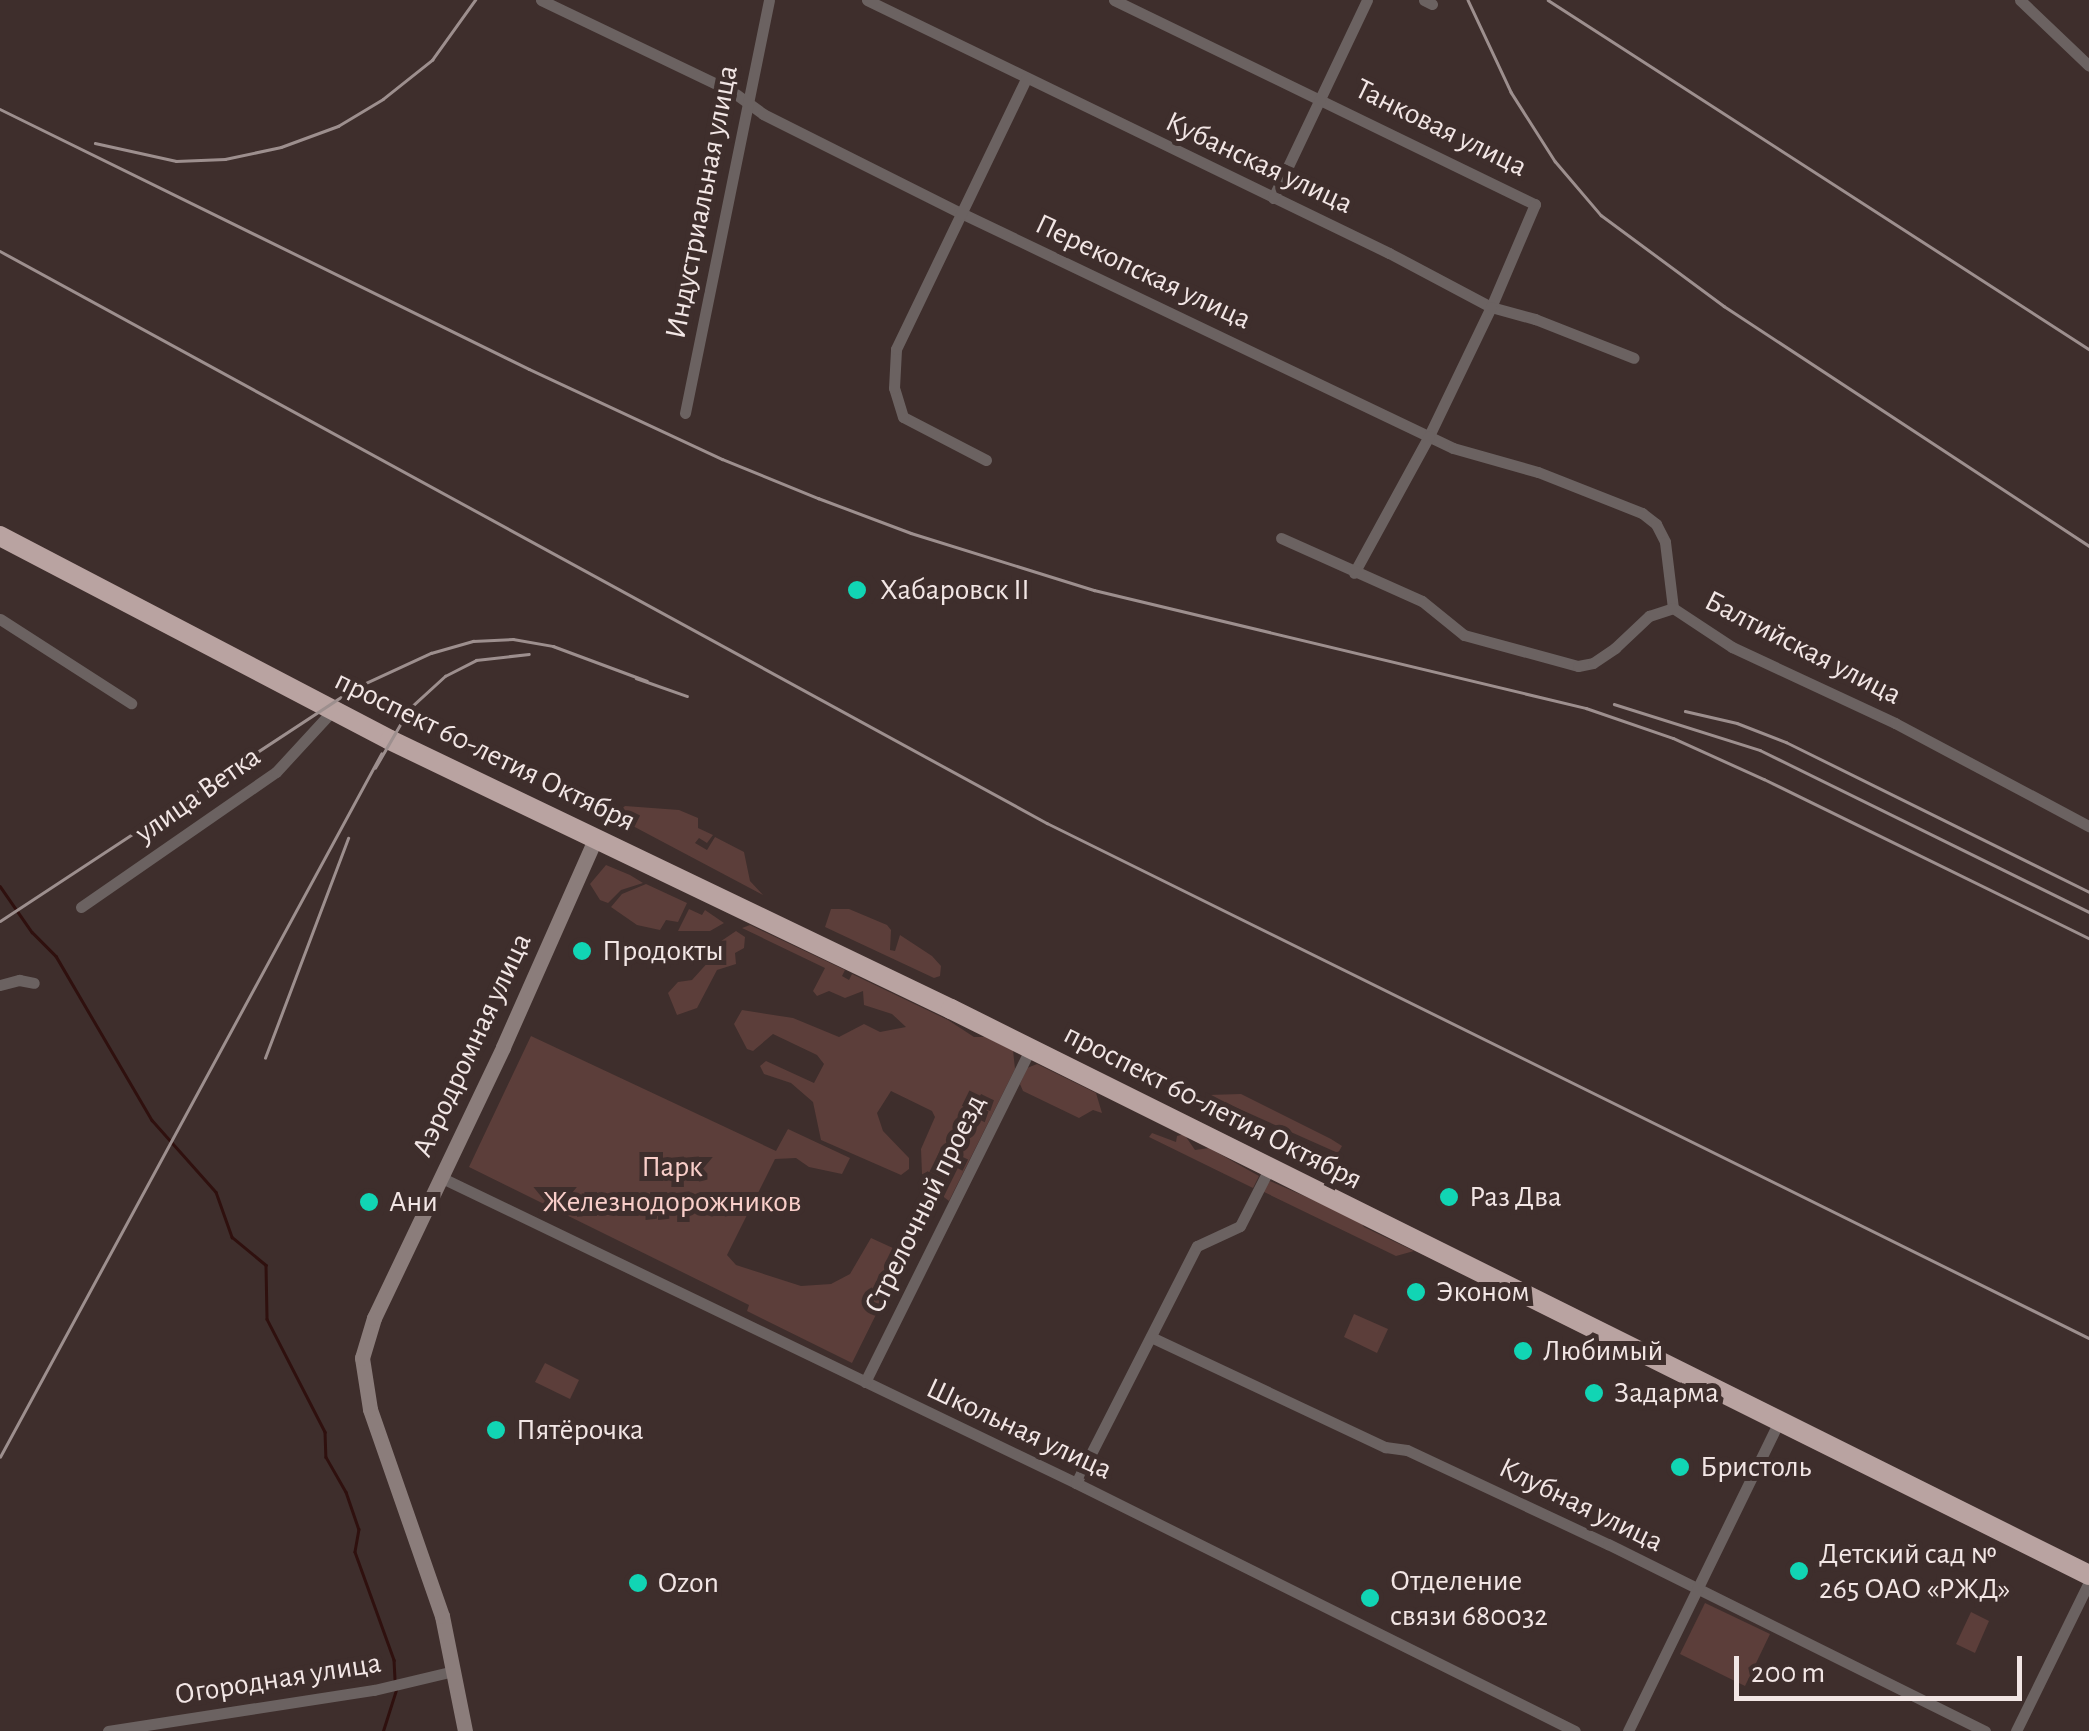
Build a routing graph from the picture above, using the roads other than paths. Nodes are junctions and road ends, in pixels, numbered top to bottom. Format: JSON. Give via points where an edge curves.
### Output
{"nodes":[{"id":1,"x":541,"y":0,"type":"edge"},
{"id":2,"x":768,"y":0,"type":"edge"},
{"id":3,"x":867,"y":0,"type":"edge"},
{"id":4,"x":1114,"y":0,"type":"edge"},
{"id":5,"x":1368,"y":0,"type":"edge"},
{"id":6,"x":2020,"y":0,"type":"edge"},
{"id":7,"x":2089,"y":66,"type":"edge"},
{"id":8,"x":1026,"y":78,"type":"junction"},
{"id":9,"x":1320,"y":98,"type":"junction"},
{"id":10,"x":748,"y":102,"type":"junction"},
{"id":11,"x":1273,"y":198,"type":"junction"},
{"id":12,"x":960,"y":212,"type":"junction"},
{"id":13,"x":1492,"y":307,"type":"junction"},
{"id":14,"x":1634,"y":358,"type":"dead end"},
{"id":15,"x":685,"y":413,"type":"dead end"},
{"id":16,"x":1429,"y":436,"type":"junction"},
{"id":17,"x":986,"y":460,"type":"dead end"},
{"id":18,"x":0,"y":524,"type":"edge"},
{"id":19,"x":0,"y":536,"type":"edge"},
{"id":20,"x":1281,"y":538,"type":"dead end"},
{"id":21,"x":1354,"y":573,"type":"junction"},
{"id":22,"x":1672,"y":608,"type":"junction"},
{"id":23,"x":0,"y":620,"type":"edge"},
{"id":24,"x":308,"y":697,"type":"junction"},
{"id":25,"x":131,"y":703,"type":"dead end"},
{"id":26,"x":332,"y":711,"type":"junction"},
{"id":27,"x":2089,"y":826,"type":"edge"},
{"id":28,"x":596,"y":839,"type":"junction"},
{"id":29,"x":81,"y":907,"type":"dead end"},
{"id":30,"x":34,"y":983,"type":"dead end"},
{"id":31,"x":0,"y":985,"type":"edge"},
{"id":32,"x":1030,"y":1049,"type":"junction"},
{"id":33,"x":1269,"y":1169,"type":"junction"},
{"id":34,"x":440,"y":1176,"type":"junction"},
{"id":35,"x":1151,"y":1337,"type":"junction"},
{"id":36,"x":864,"y":1382,"type":"junction"},
{"id":37,"x":1779,"y":1421,"type":"junction"},
{"id":38,"x":1076,"y":1482,"type":"junction"},
{"id":39,"x":2089,"y":1578,"type":"edge"},
{"id":40,"x":1696,"y":1590,"type":"junction"},
{"id":41,"x":454,"y":1671,"type":"junction"},
{"id":42,"x":143,"y":1728,"type":"edge"},
{"id":43,"x":108,"y":1731,"type":"edge"},
{"id":44,"x":465,"y":1731,"type":"edge"},
{"id":45,"x":1575,"y":1731,"type":"edge"},
{"id":46,"x":1628,"y":1731,"type":"edge"},
{"id":47,"x":1985,"y":1731,"type":"edge"},
{"id":48,"x":2016,"y":1731,"type":"edge"}],
"edges":[{"from":1,"to":10,"type":"street","name":"Перекопская улица"},
{"from":2,"to":10,"type":"street","name":"Индустриальная улица"},
{"from":3,"to":8,"type":"street","name":"Кубанская улица"},
{"from":4,"to":9,"type":"street","name":"Танковая улица"},
{"from":5,"to":9,"type":"street"},
{"from":6,"to":7,"type":"street"},
{"from":8,"to":11,"type":"street","name":"Кубанская улица"},
{"from":8,"to":12,"type":"street"},
{"from":9,"to":11,"type":"street"},
{"from":9,"to":13,"type":"street","name":"Танковая улица","via":[[1532,200],[1535,209]]},
{"from":10,"to":12,"type":"street","name":"Перекопская улица"},
{"from":10,"to":15,"type":"street","name":"Индустриальная улица"},
{"from":11,"to":13,"type":"street","name":"Кубанская улица"},
{"from":12,"to":16,"type":"street","name":"Перекопская улица"},
{"from":12,"to":17,"type":"street","via":[[898,337],[893,376],[903,417]]},
{"from":13,"to":14,"type":"street","name":"Кубанская улица"},
{"from":13,"to":16,"type":"street","name":"Танковая улица"},
{"from":16,"to":21,"type":"street","name":"Танковая улица"},
{"from":16,"to":22,"type":"street","name":"Перекопская улица","via":[[1650,518],[1665,542]]},
{"from":18,"to":24,"type":"highway","name":"проспект 60-летия Октября"},
{"from":19,"to":24,"type":"highway","name":"проспект 60-летия Октября"},
{"from":20,"to":21,"type":"street","name":"Балтийская улица"},
{"from":21,"to":22,"type":"street","name":"Балтийская улица","via":[[1422,601],[1464,635],[1578,666],[1593,663],[1649,616]]},
{"from":22,"to":27,"type":"street","name":"Балтийская улица","via":[[1732,647],[1895,723]]},
{"from":23,"to":25,"type":"street"},
{"from":24,"to":26,"type":"highway","name":"проспект 60-летия Октября"},
{"from":26,"to":28,"type":"highway","name":"проспект 60-летия Октября"},
{"from":26,"to":29,"type":"street","name":"улица Ветка","via":[[276,772]]},
{"from":28,"to":32,"type":"highway","name":"проспект 60-летия Октября"},
{"from":28,"to":34,"type":"street","name":"Аэродромная улица"},
{"from":30,"to":31,"type":"street"},
{"from":32,"to":33,"type":"highway","name":"проспект 60-летия Октября"},
{"from":32,"to":36,"type":"street","name":"Стрелочный проезд"},
{"from":33,"to":35,"type":"street","via":[[1240,1226],[1197,1246]]},
{"from":33,"to":37,"type":"highway","name":"проспект 60-летия Октября"},
{"from":34,"to":36,"type":"street","name":"Школьная улица"},
{"from":34,"to":41,"type":"street","name":"Аэродромная улица","via":[[374,1318],[362,1375]]},
{"from":35,"to":38,"type":"street"},
{"from":35,"to":40,"type":"street","name":"Клубная улица","via":[[1385,1447],[1407,1450]]},
{"from":36,"to":38,"type":"street","name":"Школьная улица"},
{"from":37,"to":39,"type":"highway","name":"проспект 60-летия Октября"},
{"from":37,"to":40,"type":"street"},
{"from":38,"to":45,"type":"street","name":"Школьная улица"},
{"from":39,"to":48,"type":"street"},
{"from":40,"to":46,"type":"street"},
{"from":40,"to":47,"type":"street","name":"Клубная улица"},
{"from":41,"to":42,"type":"street","name":"Огородная улица"},
{"from":41,"to":44,"type":"street","name":"Аэродромная улица"},
{"from":42,"to":43,"type":"street","name":"Огородная улица"}]}
